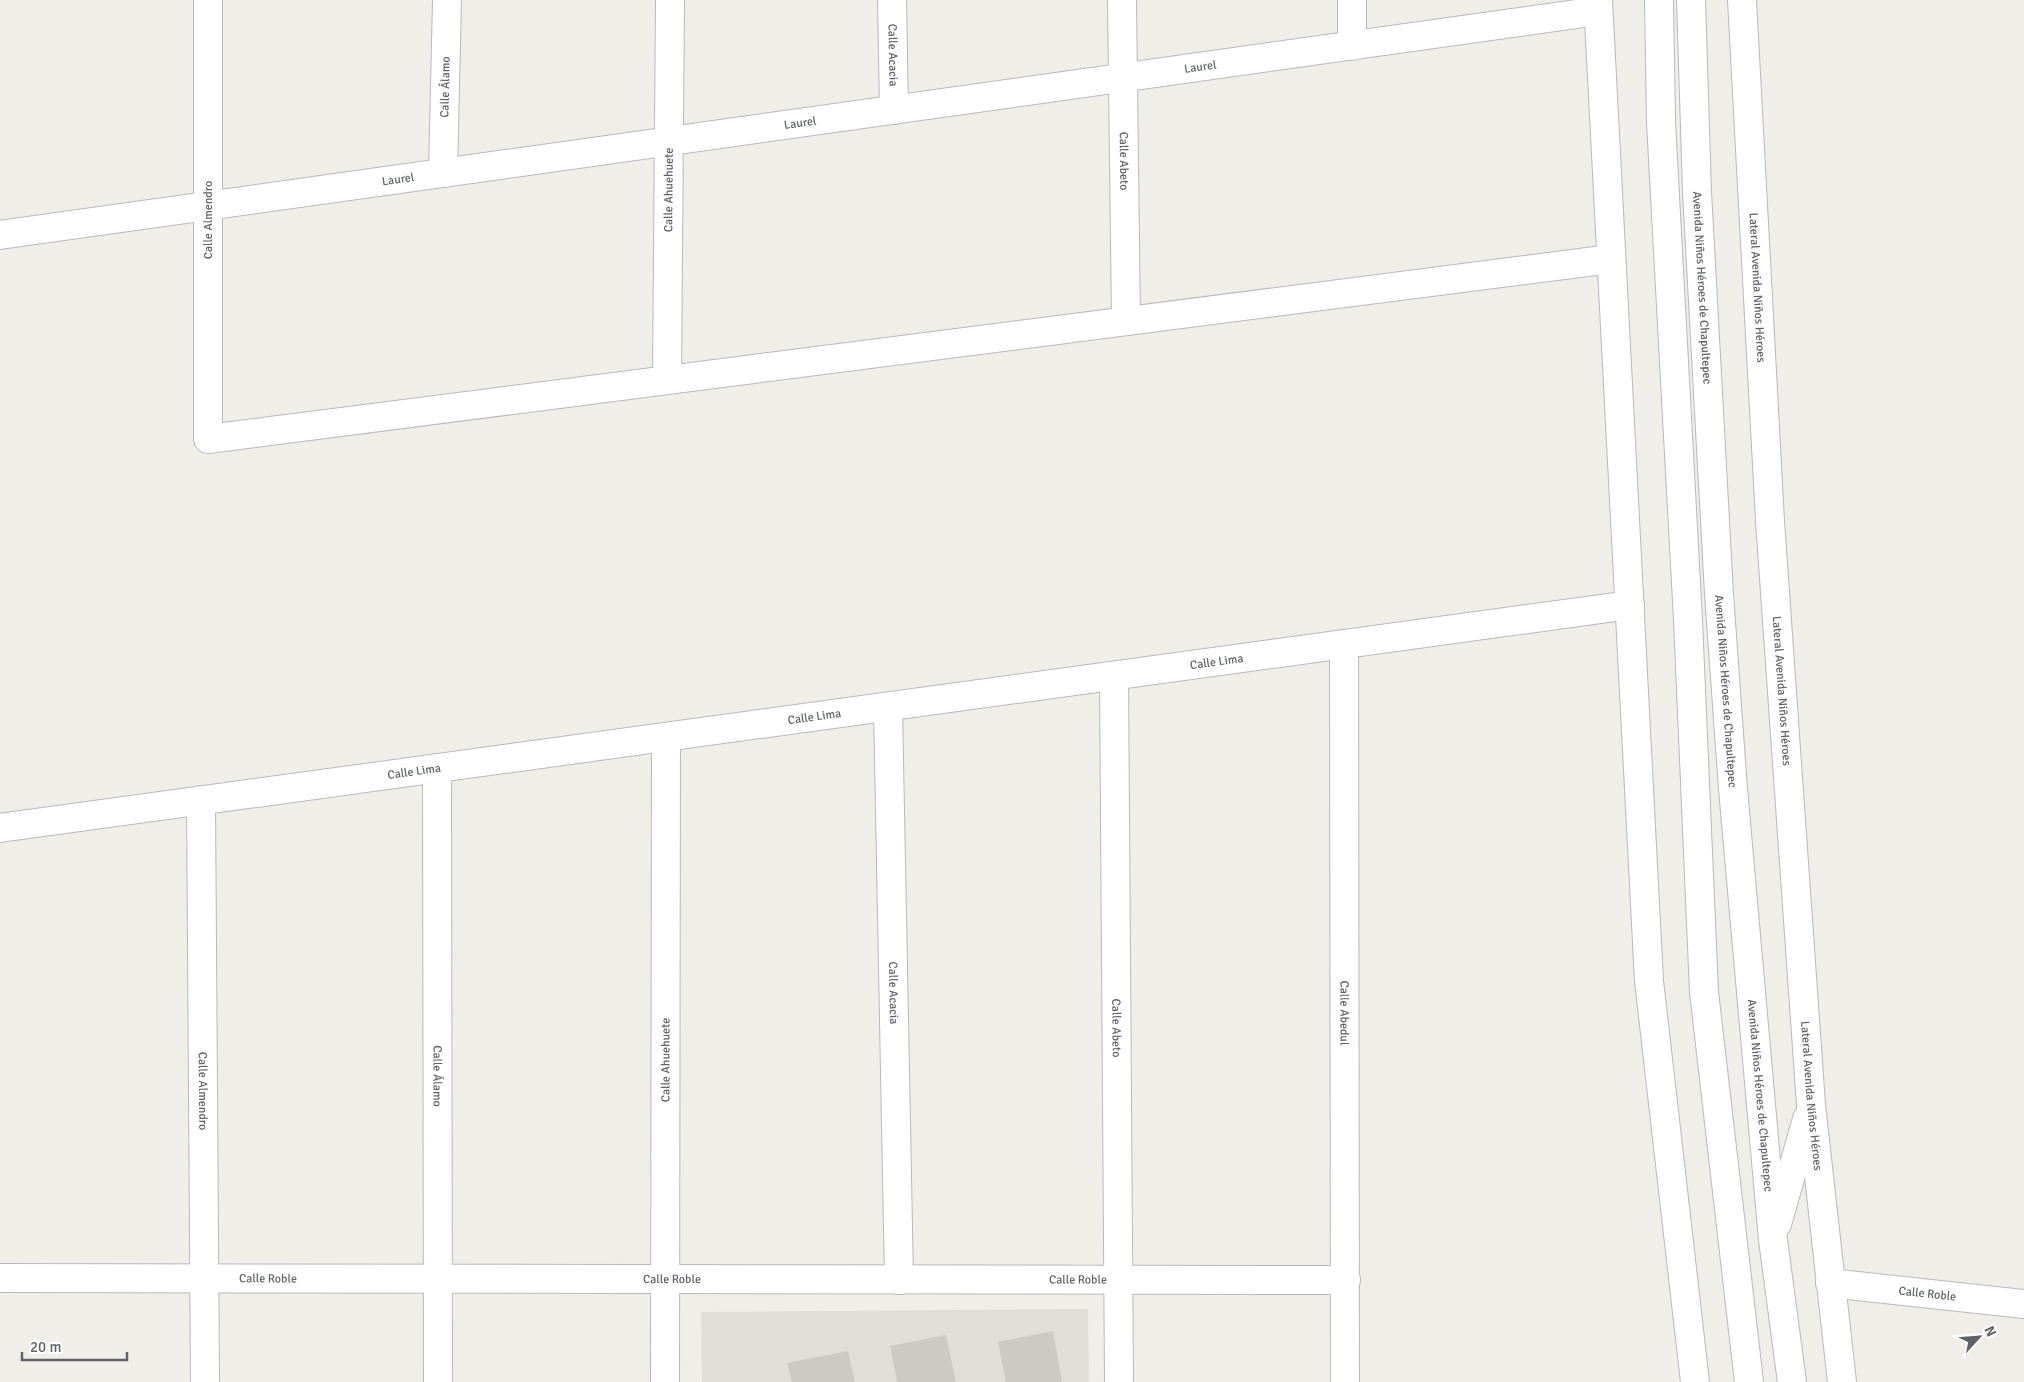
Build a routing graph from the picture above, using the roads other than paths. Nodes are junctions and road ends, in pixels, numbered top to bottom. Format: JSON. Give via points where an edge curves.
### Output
{"nodes":[{"id":1,"x":208,"y":0,"type":"edge"},
{"id":2,"x":447,"y":0,"type":"edge"},
{"id":3,"x":670,"y":0,"type":"edge"},
{"id":4,"x":892,"y":0,"type":"edge"},
{"id":5,"x":1122,"y":0,"type":"edge"},
{"id":6,"x":1352,"y":0,"type":"edge"},
{"id":7,"x":1659,"y":0,"type":"edge"},
{"id":8,"x":1690,"y":0,"type":"edge"},
{"id":9,"x":1742,"y":0,"type":"edge"},
{"id":10,"x":1598,"y":5,"type":"edge"},
{"id":11,"x":1352,"y":46,"type":"junction"},
{"id":12,"x":1123,"y":78,"type":"junction"},
{"id":13,"x":894,"y":110,"type":"junction"},
{"id":14,"x":669,"y":142,"type":"junction"},
{"id":15,"x":443,"y":173,"type":"junction"},
{"id":16,"x":208,"y":206,"type":"junction"},
{"id":17,"x":0,"y":236,"type":"edge"},
{"id":18,"x":1611,"y":259,"type":"junction"},
{"id":19,"x":1126,"y":321,"type":"junction"},
{"id":20,"x":667,"y":380,"type":"junction"},
{"id":21,"x":1630,"y":606,"type":"junction"},
{"id":22,"x":1344,"y":644,"type":"junction"},
{"id":23,"x":1114,"y":676,"type":"junction"},
{"id":24,"x":888,"y":706,"type":"junction"},
{"id":25,"x":666,"y":736,"type":"junction"},
{"id":26,"x":436,"y":768,"type":"junction"},
{"id":27,"x":201,"y":800,"type":"junction"},
{"id":28,"x":0,"y":828,"type":"edge"},
{"id":29,"x":1811,"y":1105,"type":"junction"},
{"id":30,"x":1773,"y":1240,"type":"junction"},
{"id":31,"x":0,"y":1278,"type":"edge"},
{"id":32,"x":204,"y":1278,"type":"junction"},
{"id":33,"x":438,"y":1279,"type":"junction"},
{"id":34,"x":666,"y":1279,"type":"junction"},
{"id":35,"x":1118,"y":1279,"type":"junction"},
{"id":36,"x":900,"y":1280,"type":"junction"},
{"id":37,"x":1346,"y":1280,"type":"junction"},
{"id":38,"x":1830,"y":1283,"type":"junction"},
{"id":39,"x":2024,"y":1304,"type":"edge"},
{"id":40,"x":204,"y":1382,"type":"edge"},
{"id":41,"x":438,"y":1382,"type":"edge"},
{"id":42,"x":665,"y":1382,"type":"edge"},
{"id":43,"x":1118,"y":1382,"type":"edge"},
{"id":44,"x":1345,"y":1382,"type":"edge"},
{"id":45,"x":1695,"y":1382,"type":"edge"},
{"id":46,"x":1749,"y":1382,"type":"edge"},
{"id":47,"x":1792,"y":1382,"type":"edge"},
{"id":48,"x":1842,"y":1382,"type":"edge"}],
"edges":[{"from":1,"to":16,"type":"street","name":"Calle Almendro"},
{"from":2,"to":15,"type":"street","name":"Calle Álamo"},
{"from":3,"to":14,"type":"street","name":"Calle Ahuehuete"},
{"from":4,"to":13,"type":"street","name":"Calle Acacia"},
{"from":5,"to":12,"type":"street","name":"Calle Abeto"},
{"from":6,"to":11,"type":"street"},
{"from":7,"to":46,"type":"street","via":[[1661,122],[1704,992]]},
{"from":8,"to":30,"type":"street","name":"Avenida Niños Héroes de Chapultepec","via":[[1697,192],[1720,604]]},
{"from":9,"to":29,"type":"street","name":"Lateral Avenida Niños Héroes","via":[[1770,521]]},
{"from":10,"to":11,"type":"street","name":"Laurel"},
{"from":10,"to":18,"type":"street"},
{"from":11,"to":12,"type":"street","name":"Laurel"},
{"from":12,"to":13,"type":"street","name":"Laurel"},
{"from":12,"to":19,"type":"street","name":"Calle Abeto"},
{"from":13,"to":14,"type":"street","name":"Laurel"},
{"from":14,"to":15,"type":"street","name":"Laurel"},
{"from":14,"to":20,"type":"street","name":"Calle Ahuehuete"},
{"from":15,"to":16,"type":"street","name":"Laurel"},
{"from":16,"to":17,"type":"street","name":"Laurel"},
{"from":16,"to":20,"type":"street","name":"Calle Almendro","via":[[208,439]]},
{"from":18,"to":19,"type":"street"},
{"from":18,"to":21,"type":"street"},
{"from":19,"to":20,"type":"street"},
{"from":21,"to":22,"type":"street","name":"Calle Lima"},
{"from":21,"to":45,"type":"street","via":[[1649,981]]},
{"from":22,"to":23,"type":"street","name":"Calle Lima"},
{"from":22,"to":37,"type":"street","name":"Calle Abedul"},
{"from":23,"to":24,"type":"street","name":"Calle Lima"},
{"from":23,"to":35,"type":"street","name":"Calle Abeto"},
{"from":24,"to":25,"type":"street","name":"Calle Lima"},
{"from":24,"to":36,"type":"street","name":"Calle Acacia"},
{"from":25,"to":26,"type":"street","name":"Calle Lima"},
{"from":25,"to":34,"type":"street","name":"Calle Ahuehuete"},
{"from":26,"to":27,"type":"street","name":"Calle Lima"},
{"from":26,"to":33,"type":"street","name":"Calle Álamo"},
{"from":27,"to":28,"type":"street","name":"Calle Lima"},
{"from":27,"to":32,"type":"street","name":"Calle Almendro"},
{"from":29,"to":30,"type":"street"},
{"from":29,"to":38,"type":"street","name":"Lateral Avenida Niños Héroes"},
{"from":30,"to":47,"type":"street","name":"Avenida Niños Héroes de Chapultepec"},
{"from":31,"to":32,"type":"street","name":"Calle Roble"},
{"from":32,"to":33,"type":"street","name":"Calle Roble"},
{"from":32,"to":40,"type":"street","name":"Calle Almendro"},
{"from":33,"to":34,"type":"street","name":"Calle Roble"},
{"from":33,"to":41,"type":"street","name":"Calle Álamo"},
{"from":34,"to":36,"type":"street","name":"Calle Roble"},
{"from":34,"to":42,"type":"street","name":"Calle Ahuehuete"},
{"from":35,"to":36,"type":"street","name":"Calle Roble"},
{"from":35,"to":37,"type":"street","name":"Calle Roble"},
{"from":35,"to":43,"type":"street","name":"Calle Abeto"},
{"from":37,"to":44,"type":"street","name":"Calle Abedul"},
{"from":38,"to":39,"type":"street","name":"Calle Roble"},
{"from":38,"to":48,"type":"street","name":"Lateral Avenida Niños Héroes"}]}
